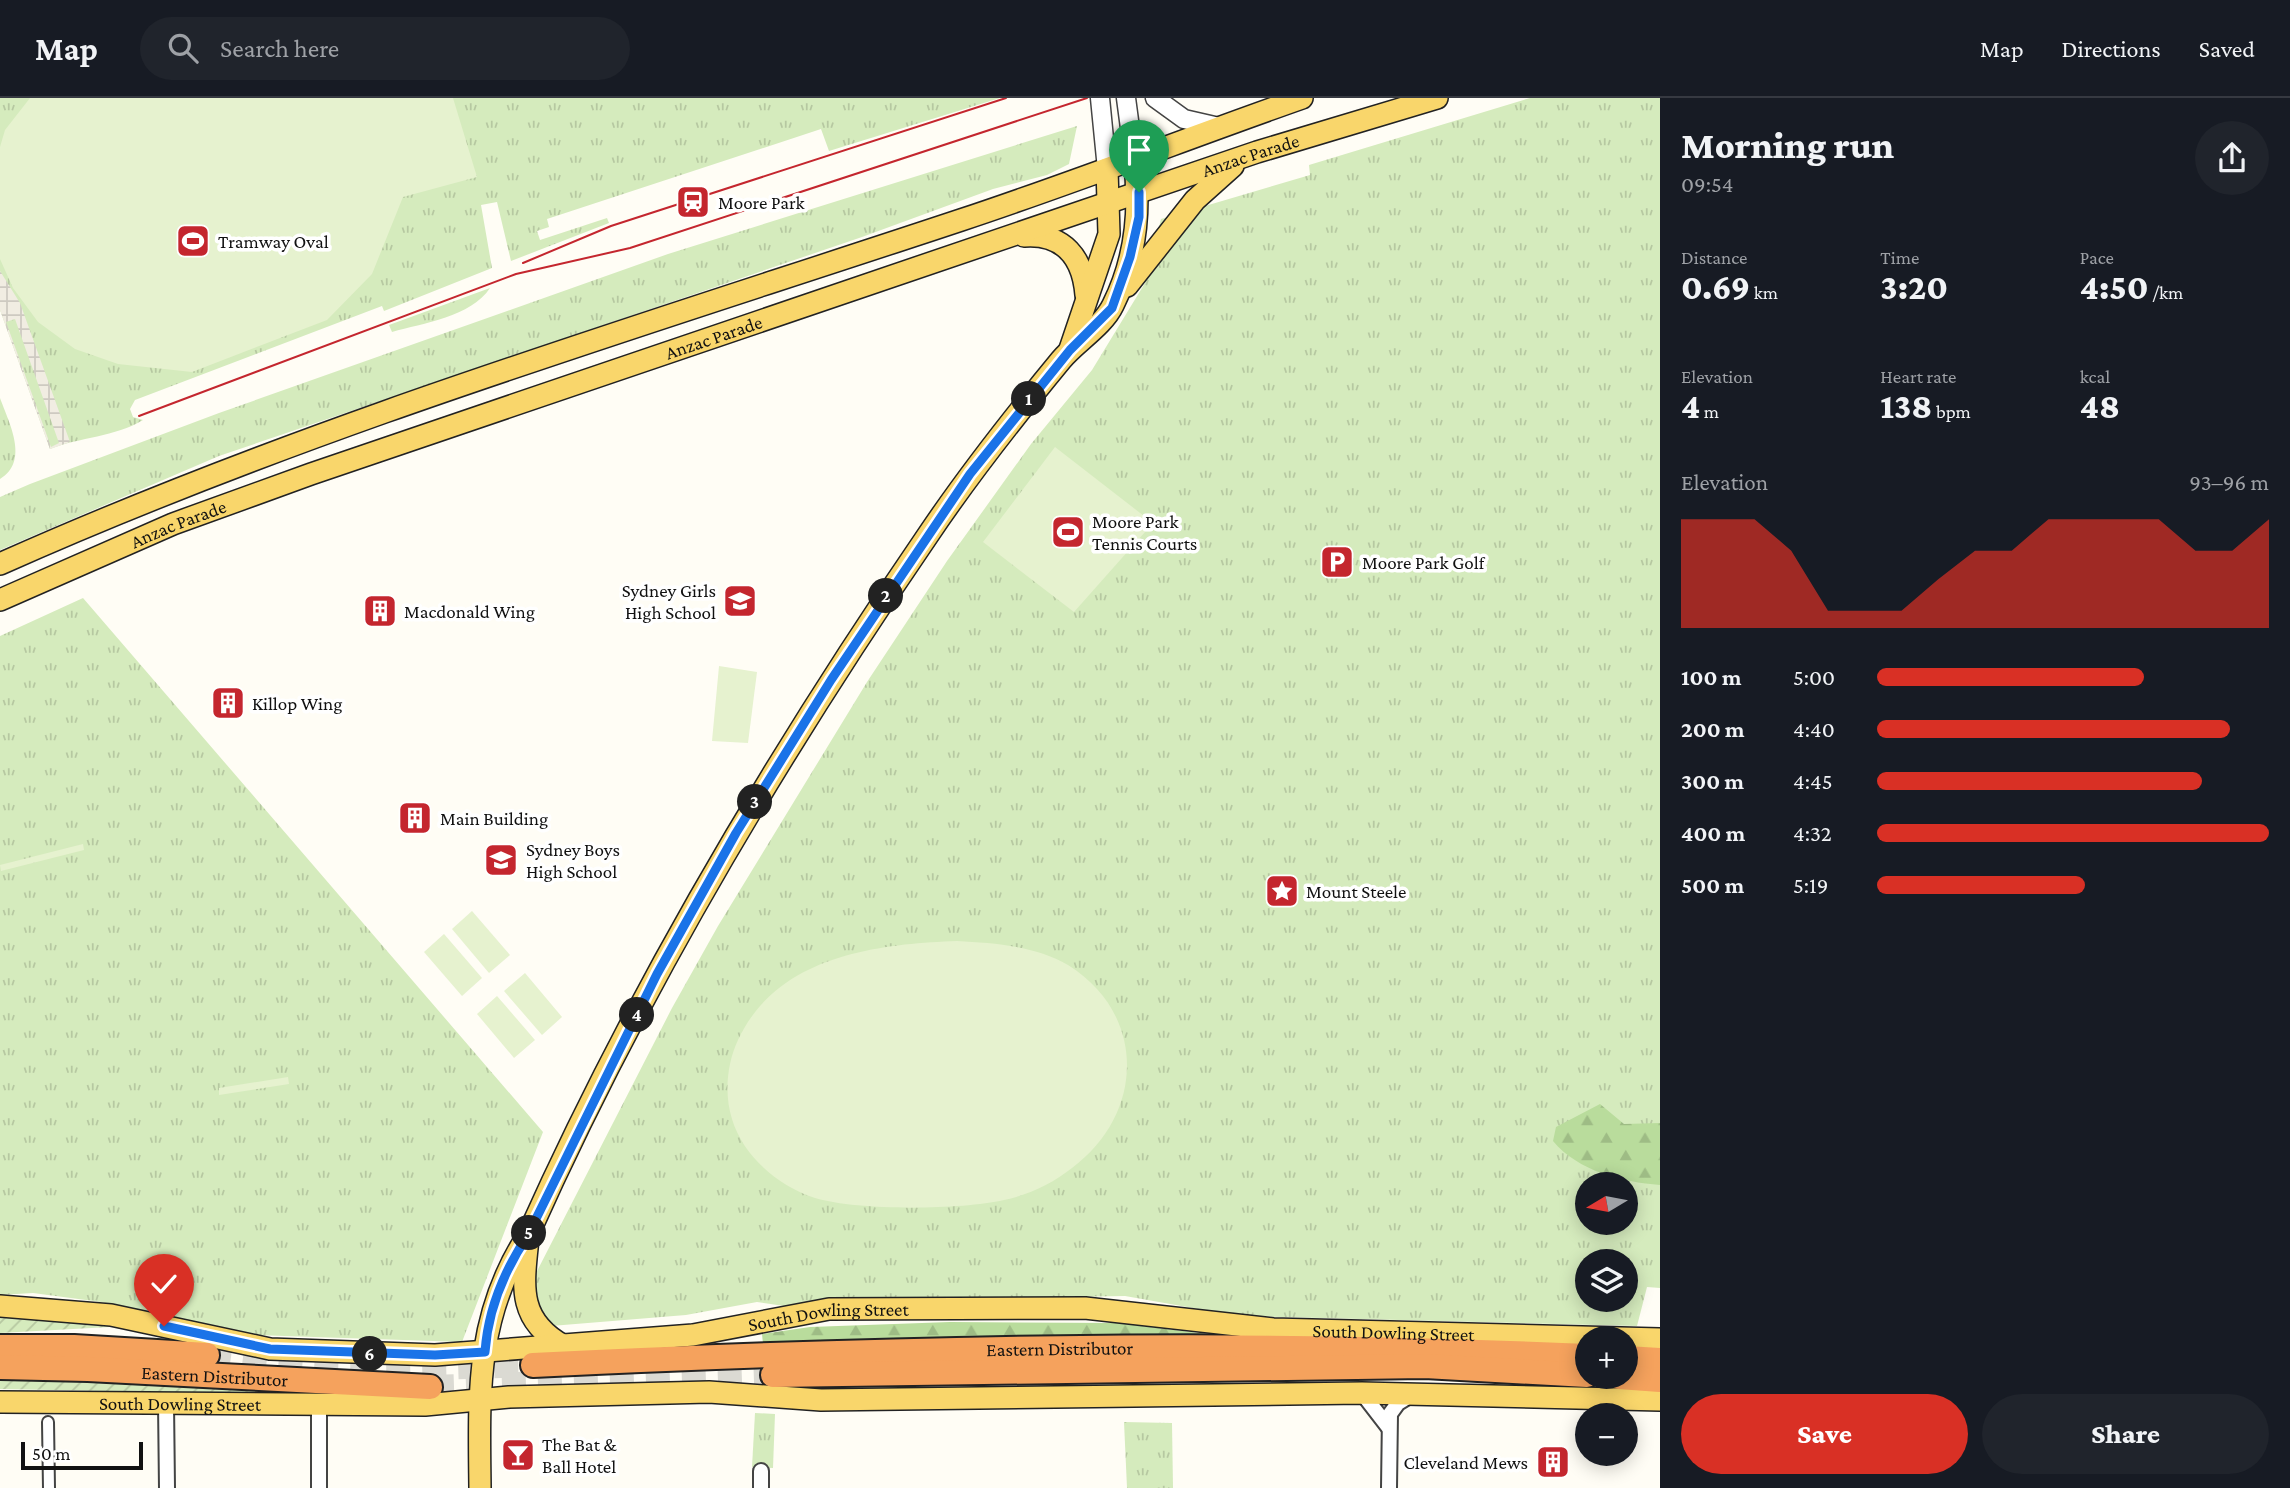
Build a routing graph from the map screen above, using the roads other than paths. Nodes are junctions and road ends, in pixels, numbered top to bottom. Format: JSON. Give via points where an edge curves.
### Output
{"nodes":[{"id":1,"x":1100,"y":98,"type":"edge"},
{"id":2,"x":1126,"y":98,"type":"edge"},
{"id":3,"x":1156,"y":98,"type":"edge"},
{"id":4,"x":1302,"y":98,"type":"edge"},
{"id":5,"x":1437,"y":98,"type":"edge"},
{"id":6,"x":1219,"y":127,"type":"junction"},
{"id":7,"x":1257,"y":152,"type":"junction"},
{"id":8,"x":1134,"y":158,"type":"junction"},
{"id":9,"x":1107,"y":169,"type":"junction"},
{"id":10,"x":1139,"y":192,"type":"junction"},
{"id":11,"x":1111,"y":202,"type":"junction"},
{"id":12,"x":1014,"y":236,"type":"junction"},
{"id":13,"x":1086,"y":295,"type":"junction"},
{"id":14,"x":1112,"y":308,"type":"junction"},
{"id":15,"x":1070,"y":350,"type":"junction"},
{"id":16,"x":0,"y":564,"type":"edge"},
{"id":17,"x":0,"y":600,"type":"edge"},
{"id":18,"x":528,"y":1235,"type":"junction"},
{"id":19,"x":0,"y":1306,"type":"edge"},
{"id":20,"x":1660,"y":1339,"type":"edge"},
{"id":21,"x":564,"y":1346,"type":"junction"},
{"id":22,"x":0,"y":1347,"type":"edge"},
{"id":23,"x":485,"y":1352,"type":"junction"},
{"id":24,"x":207,"y":1355,"type":"tunnel mouth"},
{"id":25,"x":1575,"y":1355,"type":"edge"},
{"id":26,"x":1638,"y":1359,"type":"edge"},
{"id":27,"x":1660,"y":1360,"type":"edge"},
{"id":28,"x":533,"y":1365,"type":"tunnel mouth"},
{"id":29,"x":0,"y":1367,"type":"edge"},
{"id":30,"x":1575,"y":1374,"type":"edge"},
{"id":31,"x":773,"y":1375,"type":"tunnel mouth"},
{"id":32,"x":1638,"y":1378,"type":"edge"},
{"id":33,"x":1660,"y":1380,"type":"edge"},
{"id":34,"x":430,"y":1387,"type":"tunnel mouth"},
{"id":35,"x":1362,"y":1393,"type":"junction"},
{"id":36,"x":1412,"y":1395,"type":"junction"},
{"id":37,"x":480,"y":1401,"type":"junction"},
{"id":38,"x":1660,"y":1401,"type":"edge"},
{"id":39,"x":0,"y":1402,"type":"edge"},
{"id":40,"x":319,"y":1403,"type":"junction"},
{"id":41,"x":166,"y":1404,"type":"junction"},
{"id":42,"x":48,"y":1422,"type":"dead end"},
{"id":43,"x":1389,"y":1428,"type":"junction"},
{"id":44,"x":761,"y":1471,"type":"dead end"},
{"id":45,"x":49,"y":1488,"type":"edge"},
{"id":46,"x":167,"y":1488,"type":"edge"},
{"id":47,"x":320,"y":1488,"type":"edge"},
{"id":48,"x":481,"y":1488,"type":"edge"},
{"id":49,"x":761,"y":1488,"type":"edge"},
{"id":50,"x":1390,"y":1488,"type":"edge"}],
"edges":[{"from":1,"to":9,"type":"street"},
{"from":2,"to":8,"type":"street"},
{"from":3,"to":6,"type":"street","via":[[1184,119]]},
{"from":4,"to":6,"type":"main road","name":"Anzac Parade"},
{"from":5,"to":7,"type":"main road","name":"Anzac Parade"},
{"from":6,"to":8,"type":"main road","name":"Anzac Parade"},
{"from":7,"to":10,"type":"main road","name":"Anzac Parade"},
{"from":7,"to":14,"type":"main road","via":[[1210,184]]},
{"from":8,"to":9,"type":"main road","name":"Anzac Parade"},
{"from":8,"to":10,"type":"main road"},
{"from":9,"to":11,"type":"main road"},
{"from":9,"to":16,"type":"main road","name":"Anzac Parade","via":[[229,468]]},
{"from":10,"to":11,"type":"main road","name":"Anzac Parade"},
{"from":10,"to":14,"type":"main road","via":[[1130,257]]},
{"from":11,"to":12,"type":"main road","name":"Anzac Parade"},
{"from":11,"to":13,"type":"main road","via":[[1109,234]]},
{"from":12,"to":13,"type":"main road","via":[[1050,237],[1069,248],[1082,270]]},
{"from":12,"to":17,"type":"main road","name":"Anzac Parade","via":[[311,474],[173,524]]},
{"from":13,"to":15,"type":"main road"},
{"from":14,"to":15,"type":"main road"},
{"from":15,"to":18,"type":"main road","via":[[970,474],[765,785],[657,974]]},
{"from":18,"to":21,"type":"main road","via":[[524,1277],[529,1312],[541,1330]]},
{"from":18,"to":23,"type":"main road","via":[[495,1299]]},
{"from":19,"to":23,"type":"main road","name":"South Dowling Street","via":[[111,1315],[270,1349],[435,1355]]},
{"from":20,"to":21,"type":"main road","name":"South Dowling Street","via":[[1273,1329],[1120,1310],[1048,1308],[829,1310],[693,1335]]},
{"from":21,"to":23,"type":"main road","name":"South Dowling Street"},
{"from":22,"to":24,"type":"highway","name":"Eastern Distributor"},
{"from":23,"to":37,"type":"main road"},
{"from":25,"to":28,"type":"highway","name":"Eastern Distributor","via":[[1289,1348],[784,1353]]},
{"from":26,"to":27,"type":"highway"},
{"from":29,"to":34,"type":"highway","name":"Eastern Distributor"},
{"from":30,"to":31,"type":"highway","name":"Eastern Distributor","via":[[1425,1366]]},
{"from":32,"to":33,"type":"highway"},
{"from":35,"to":36,"type":"main road","name":"South Dowling Street"},
{"from":35,"to":37,"type":"main road","name":"South Dowling Street","via":[[821,1400],[663,1392]]},
{"from":35,"to":43,"type":"street"},
{"from":36,"to":38,"type":"main road","name":"South Dowling Street"},
{"from":36,"to":43,"type":"street","via":[[1390,1414]]},
{"from":37,"to":40,"type":"main road","name":"South Dowling Street"},
{"from":37,"to":48,"type":"main road"},
{"from":39,"to":41,"type":"main road","name":"South Dowling Street"},
{"from":40,"to":41,"type":"main road","name":"South Dowling Street"},
{"from":40,"to":47,"type":"street"},
{"from":41,"to":46,"type":"street"},
{"from":42,"to":45,"type":"street"},
{"from":43,"to":50,"type":"street"},
{"from":44,"to":49,"type":"street"}]}
